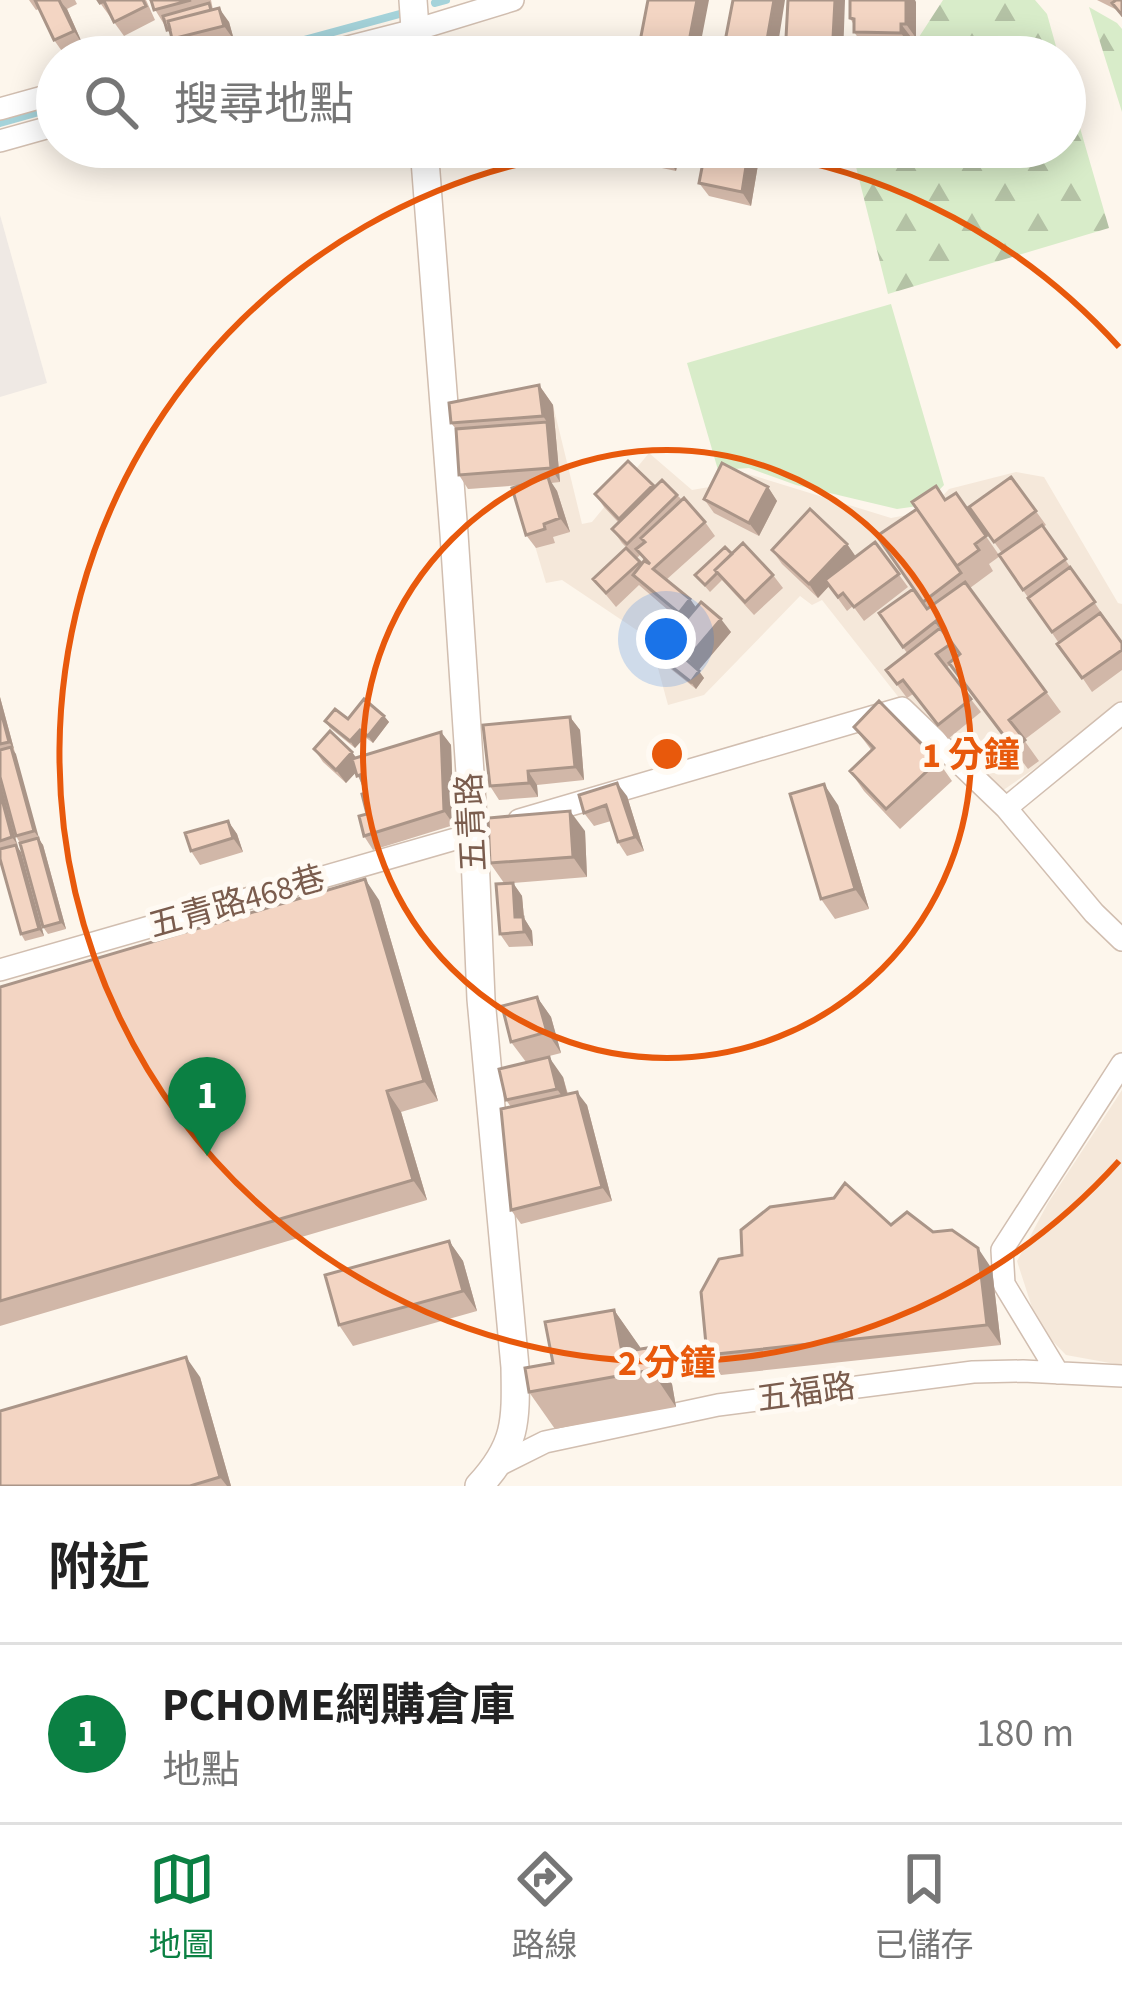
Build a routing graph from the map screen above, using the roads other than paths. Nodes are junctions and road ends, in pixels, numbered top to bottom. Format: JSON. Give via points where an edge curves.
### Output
{"nodes":[{"id":1,"x":413,"y":0,"type":"edge"},
{"id":2,"x":513,"y":0,"type":"edge"},
{"id":3,"x":415,"y":36,"type":"edge"},
{"id":4,"x":434,"y":36,"type":"edge"},
{"id":5,"x":36,"y":99,"type":"edge"},
{"id":6,"x":0,"y":109,"type":"edge"},
{"id":7,"x":36,"y":131,"type":"edge"},
{"id":8,"x":0,"y":141,"type":"edge"},
{"id":9,"x":426,"y":168,"type":"edge"},
{"id":10,"x":1122,"y":713,"type":"edge"},
{"id":11,"x":1006,"y":808,"type":"junction"},
{"id":12,"x":474,"y":833,"type":"junction"},
{"id":13,"x":1122,"y":940,"type":"edge"},
{"id":14,"x":0,"y":970,"type":"edge"},
{"id":15,"x":1122,"y":1064,"type":"edge"},
{"id":16,"x":1058,"y":1373,"type":"junction"},
{"id":17,"x":1122,"y":1376,"type":"edge"},
{"id":18,"x":489,"y":1476,"type":"edge"}],
"edges":[{"from":1,"to":3,"type":"street"},
{"from":2,"to":4,"type":"street"},
{"from":5,"to":6,"type":"street"},
{"from":7,"to":8,"type":"street"},
{"from":9,"to":12,"type":"street","name":"五青路"},
{"from":10,"to":11,"type":"street"},
{"from":11,"to":12,"type":"street","name":"五青路468巷","via":[[902,708]]},
{"from":11,"to":13,"type":"street"},
{"from":12,"to":14,"type":"street","name":"五青路468巷"},
{"from":12,"to":18,"type":"street","name":"五青路","via":[[515,1367],[516,1415]]},
{"from":15,"to":16,"type":"street","via":[[1002,1250],[1004,1284]]},
{"from":16,"to":17,"type":"street","name":"五福路"},
{"from":16,"to":18,"type":"street","name":"五福路","via":[[973,1372],[718,1405],[544,1442]]}]}
